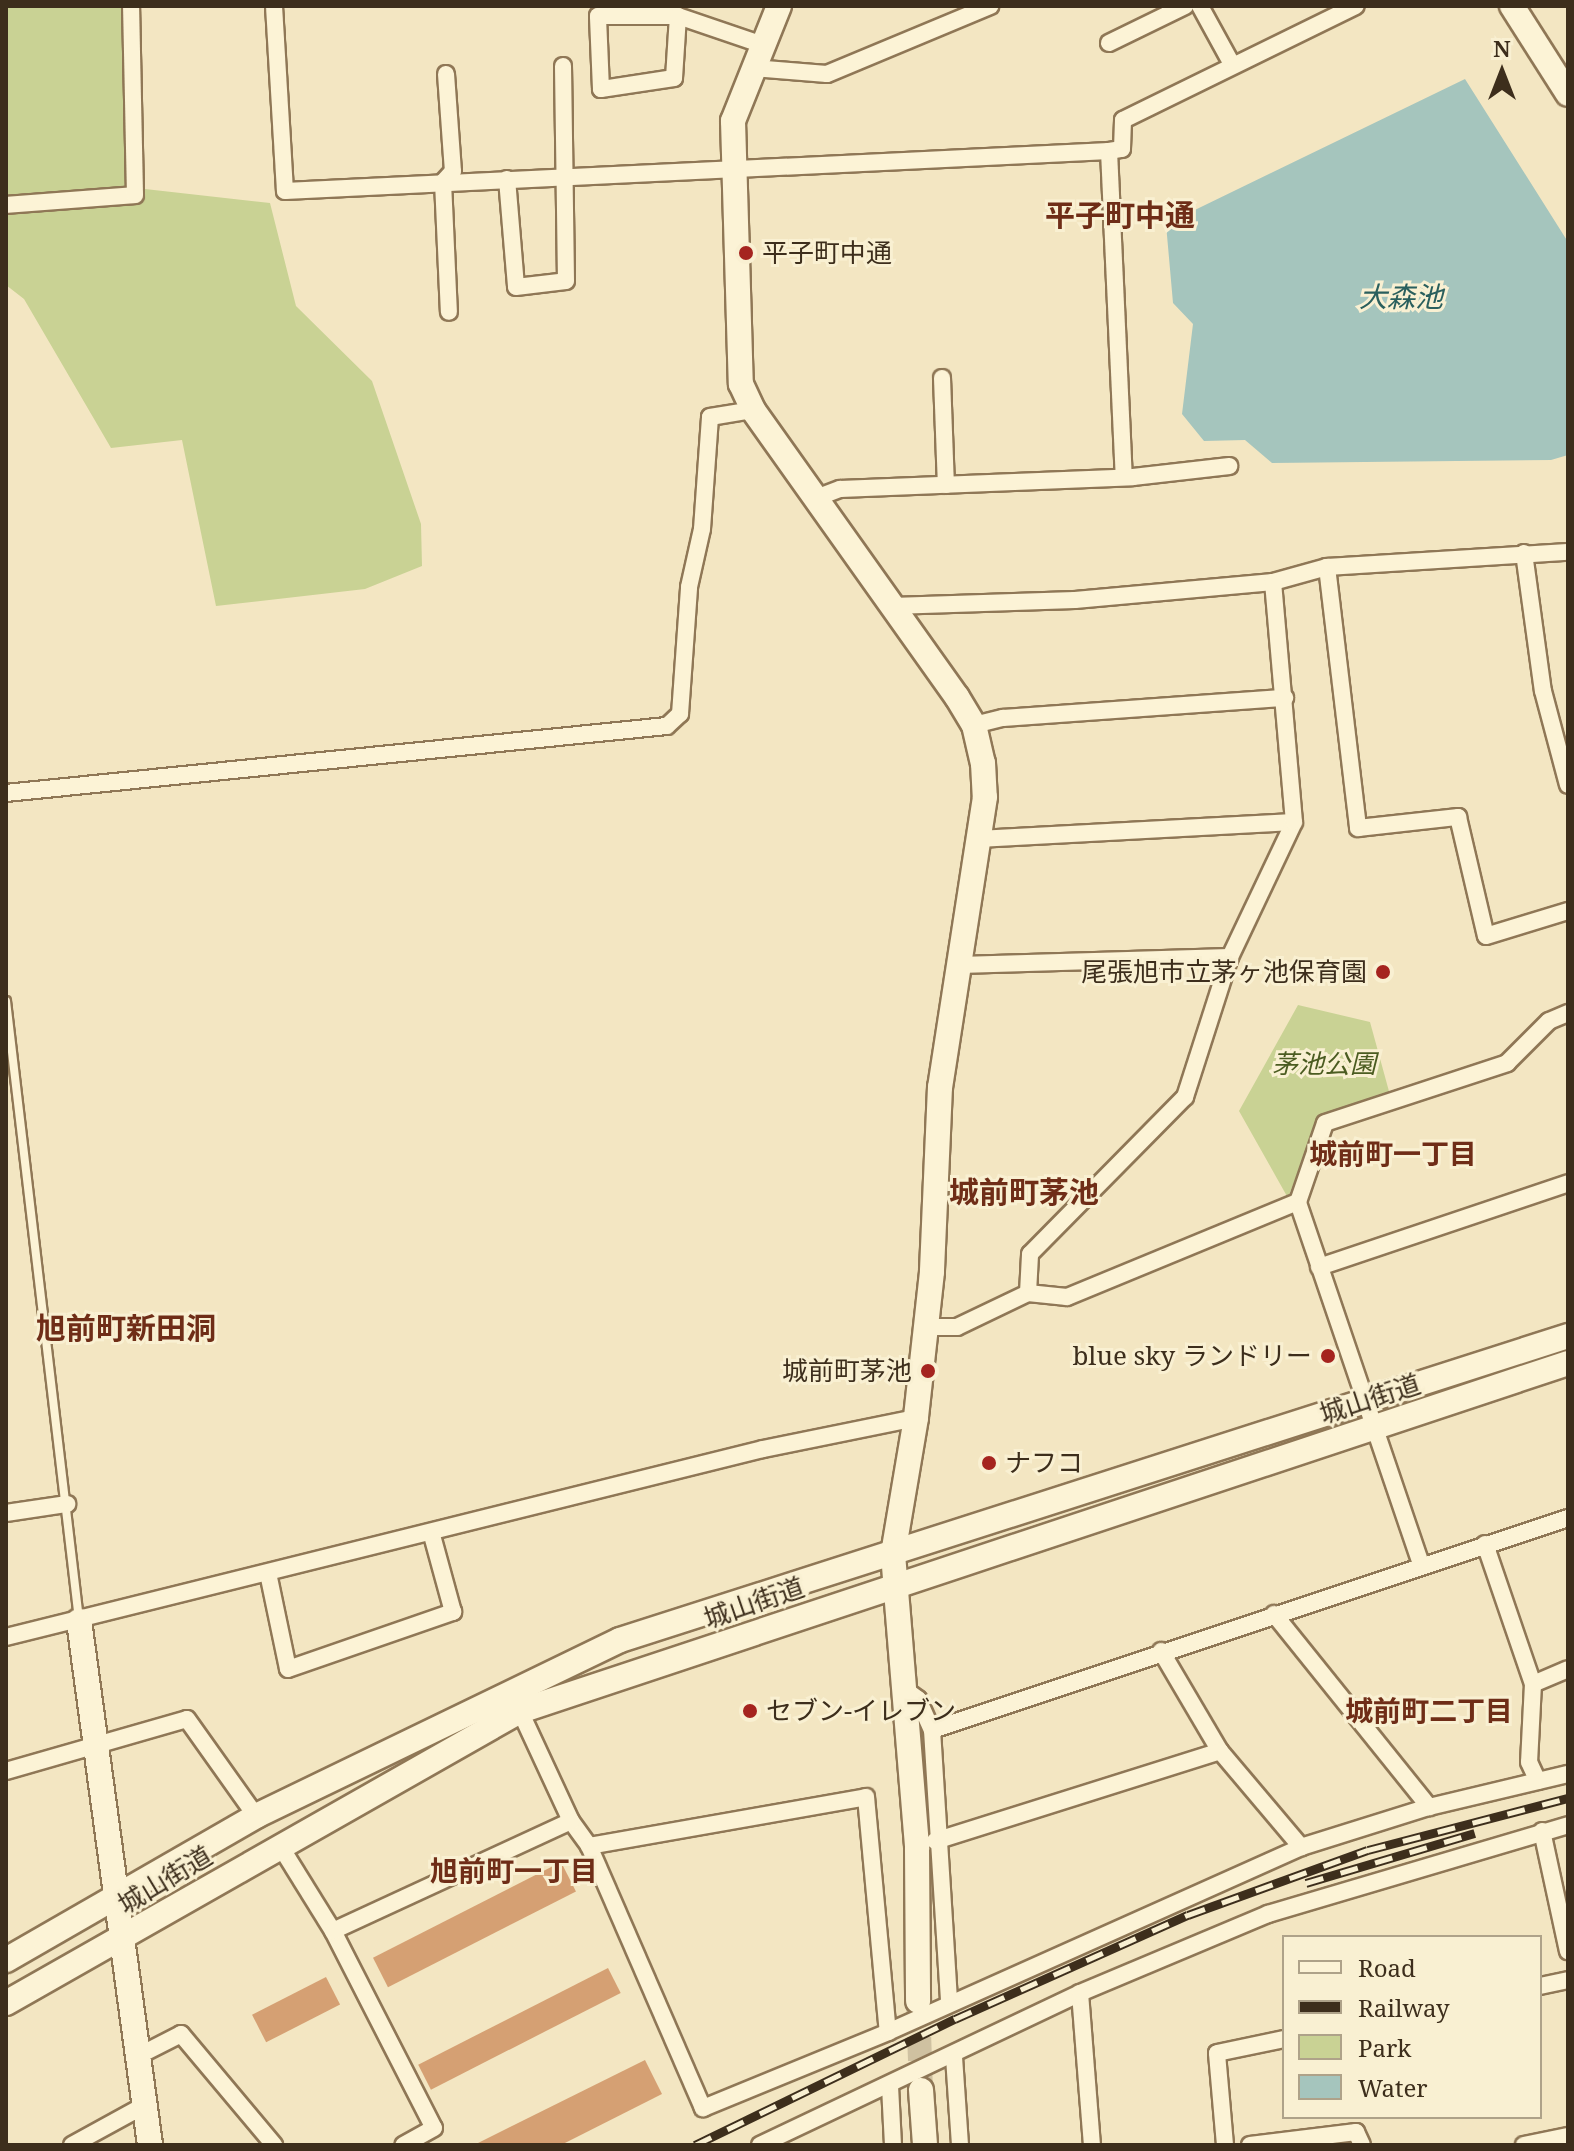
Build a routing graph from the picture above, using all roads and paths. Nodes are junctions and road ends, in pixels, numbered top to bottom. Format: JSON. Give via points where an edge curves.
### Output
{"nodes":[{"id":1,"x":131,"y":6,"type":"edge"},
{"id":2,"x":274,"y":6,"type":"edge"},
{"id":3,"x":779,"y":6,"type":"edge"},
{"id":4,"x":990,"y":6,"type":"edge"},
{"id":5,"x":1185,"y":6,"type":"edge"},
{"id":6,"x":1200,"y":6,"type":"edge"},
{"id":7,"x":1356,"y":6,"type":"edge"},
{"id":8,"x":1512,"y":6,"type":"edge"},
{"id":9,"x":678,"y":16,"type":"junction"},
{"id":10,"x":1109,"y":43,"type":"dead end"},
{"id":11,"x":763,"y":45,"type":"junction"},
{"id":12,"x":563,"y":66,"type":"dead end"},
{"id":13,"x":1233,"y":66,"type":"junction"},
{"id":14,"x":753,"y":68,"type":"junction"},
{"id":15,"x":446,"y":74,"type":"dead end"},
{"id":16,"x":1568,"y":94,"type":"edge"},
{"id":17,"x":1109,"y":151,"type":"junction"},
{"id":18,"x":733,"y":167,"type":"junction"},
{"id":19,"x":566,"y":176,"type":"junction"},
{"id":20,"x":507,"y":179,"type":"junction"},
{"id":21,"x":443,"y":182,"type":"junction"},
{"id":22,"x":6,"y":205,"type":"edge"},
{"id":23,"x":449,"y":312,"type":"dead end"},
{"id":24,"x":942,"y":378,"type":"dead end"},
{"id":25,"x":753,"y":410,"type":"junction"},
{"id":26,"x":1229,"y":466,"type":"dead end"},
{"id":27,"x":1124,"y":477,"type":"junction"},
{"id":28,"x":946,"y":485,"type":"junction"},
{"id":29,"x":816,"y":498,"type":"junction"},
{"id":30,"x":1568,"y":552,"type":"edge"},
{"id":31,"x":1524,"y":553,"type":"junction"},
{"id":32,"x":1327,"y":567,"type":"junction"},
{"id":33,"x":1273,"y":582,"type":"junction"},
{"id":34,"x":892,"y":606,"type":"junction"},
{"id":35,"x":1285,"y":698,"type":"junction"},
{"id":36,"x":974,"y":725,"type":"junction"},
{"id":37,"x":1568,"y":785,"type":"edge"},
{"id":38,"x":6,"y":793,"type":"edge"},
{"id":39,"x":1294,"y":822,"type":"junction"},
{"id":40,"x":978,"y":839,"type":"junction"},
{"id":41,"x":1568,"y":911,"type":"edge"},
{"id":42,"x":1230,"y":957,"type":"junction"},
{"id":43,"x":959,"y":965,"type":"junction"},
{"id":44,"x":6,"y":1001,"type":"edge"},
{"id":45,"x":1568,"y":1013,"type":"edge"},
{"id":46,"x":1568,"y":1183,"type":"edge"},
{"id":47,"x":1298,"y":1202,"type":"junction"},
{"id":48,"x":1319,"y":1267,"type":"junction"},
{"id":49,"x":1028,"y":1293,"type":"junction"},
{"id":50,"x":926,"y":1327,"type":"junction"},
{"id":51,"x":1568,"y":1336,"type":"edge"},
{"id":52,"x":1568,"y":1363,"type":"edge"},
{"id":53,"x":1365,"y":1404,"type":"junction"},
{"id":54,"x":916,"y":1418,"type":"junction"},
{"id":55,"x":1374,"y":1427,"type":"junction"},
{"id":56,"x":67,"y":1504,"type":"junction"},
{"id":57,"x":6,"y":1513,"type":"edge"},
{"id":58,"x":1568,"y":1518,"type":"edge"},
{"id":59,"x":432,"y":1535,"type":"junction"},
{"id":60,"x":1485,"y":1544,"type":"junction"},
{"id":61,"x":893,"y":1554,"type":"junction"},
{"id":62,"x":1421,"y":1564,"type":"junction"},
{"id":63,"x":268,"y":1573,"type":"junction"},
{"id":64,"x":897,"y":1584,"type":"junction"},
{"id":65,"x":1274,"y":1614,"type":"junction"},
{"id":66,"x":79,"y":1621,"type":"junction"},
{"id":67,"x":6,"y":1637,"type":"edge"},
{"id":68,"x":1161,"y":1651,"type":"junction"},
{"id":69,"x":1568,"y":1669,"type":"edge"},
{"id":70,"x":1533,"y":1684,"type":"junction"},
{"id":71,"x":907,"y":1691,"type":"junction"},
{"id":72,"x":520,"y":1711,"type":"junction"},
{"id":73,"x":932,"y":1730,"type":"junction"},
{"id":74,"x":92,"y":1743,"type":"junction"},
{"id":75,"x":1220,"y":1751,"type":"junction"},
{"id":76,"x":6,"y":1771,"type":"edge"},
{"id":77,"x":1568,"y":1774,"type":"edge"},
{"id":78,"x":1538,"y":1781,"type":"junction"},
{"id":79,"x":1429,"y":1807,"type":"junction"},
{"id":80,"x":256,"y":1816,"type":"junction"},
{"id":81,"x":571,"y":1821,"type":"junction"},
{"id":82,"x":1568,"y":1825,"type":"edge"},
{"id":83,"x":1542,"y":1831,"type":"junction"},
{"id":84,"x":935,"y":1841,"type":"junction"},
{"id":85,"x":279,"y":1844,"type":"junction"},
{"id":86,"x":589,"y":1846,"type":"junction"},
{"id":87,"x":1301,"y":1847,"type":"junction"},
{"id":88,"x":115,"y":1895,"type":"junction"},
{"id":89,"x":333,"y":1931,"type":"junction"},
{"id":90,"x":122,"y":1938,"type":"junction"},
{"id":91,"x":1568,"y":1951,"type":"edge"},
{"id":92,"x":6,"y":1960,"type":"edge"},
{"id":93,"x":1568,"y":1980,"type":"edge"},
{"id":94,"x":1542,"y":1986,"type":"edge"},
{"id":95,"x":1080,"y":1993,"type":"junction"},
{"id":96,"x":918,"y":2001,"type":"tunnel mouth"},
{"id":97,"x":949,"y":2002,"type":"junction"},
{"id":98,"x":6,"y":2003,"type":"edge"},
{"id":99,"x":888,"y":2032,"type":"junction"},
{"id":100,"x":1282,"y":2039,"type":"edge"},
{"id":101,"x":140,"y":2055,"type":"junction"},
{"id":102,"x":954,"y":2057,"type":"junction"},
{"id":103,"x":890,"y":2086,"type":"junction"},
{"id":104,"x":921,"y":2090,"type":"tunnel mouth"},
{"id":105,"x":145,"y":2105,"type":"junction"},
{"id":106,"x":1568,"y":2136,"type":"edge"},
{"id":107,"x":763,"y":2144,"type":"edge"},
{"id":108,"x":72,"y":2145,"type":"edge"},
{"id":109,"x":150,"y":2145,"type":"edge"},
{"id":110,"x":274,"y":2145,"type":"edge"},
{"id":111,"x":403,"y":2145,"type":"edge"},
{"id":112,"x":893,"y":2145,"type":"edge"},
{"id":113,"x":925,"y":2145,"type":"edge"},
{"id":114,"x":960,"y":2145,"type":"edge"},
{"id":115,"x":1092,"y":2145,"type":"edge"},
{"id":116,"x":1225,"y":2145,"type":"edge"},
{"id":117,"x":1250,"y":2145,"type":"edge"},
{"id":118,"x":1362,"y":2145,"type":"edge"},
{"id":119,"x":1524,"y":2145,"type":"edge"}],
"edges":[{"from":1,"to":22,"type":"street","via":[[135,195]]},
{"from":2,"to":21,"type":"street","via":[[285,191]]},
{"from":3,"to":11,"type":"street"},
{"from":4,"to":14,"type":"street","via":[[827,74]]},
{"from":5,"to":10,"type":"street"},
{"from":6,"to":13,"type":"street"},
{"from":7,"to":13,"type":"street"},
{"from":8,"to":16,"type":"street"},
{"from":9,"to":9,"type":"street","via":[[598,16],[601,89],[674,78]]},
{"from":9,"to":11,"type":"street"},
{"from":11,"to":14,"type":"street"},
{"from":12,"to":19,"type":"street"},
{"from":13,"to":17,"type":"street","via":[[1123,120],[1122,149]]},
{"from":14,"to":18,"type":"street","via":[[733,121]]},
{"from":15,"to":21,"type":"street","via":[[453,171]]},
{"from":17,"to":18,"type":"street"},
{"from":17,"to":27,"type":"street"},
{"from":18,"to":19,"type":"street"},
{"from":18,"to":25,"type":"street","via":[[741,384]]},
{"from":19,"to":20,"type":"street"},
{"from":19,"to":20,"type":"street","via":[[566,281],[516,287]]},
{"from":20,"to":21,"type":"street"},
{"from":21,"to":23,"type":"street"},
{"from":24,"to":28,"type":"street"},
{"from":25,"to":29,"type":"street"},
{"from":25,"to":38,"type":"street","via":[[710,417],[680,714],[667,726]]},
{"from":26,"to":27,"type":"street"},
{"from":27,"to":28,"type":"street"},
{"from":28,"to":29,"type":"street","via":[[840,489]]},
{"from":29,"to":34,"type":"street"},
{"from":30,"to":31,"type":"street"},
{"from":31,"to":32,"type":"street"},
{"from":31,"to":37,"type":"street","via":[[1543,691]]},
{"from":32,"to":33,"type":"street"},
{"from":32,"to":41,"type":"street","via":[[1358,828],[1458,817],[1486,936]]},
{"from":33,"to":34,"type":"street","via":[[1075,600]]},
{"from":33,"to":35,"type":"street"},
{"from":34,"to":36,"type":"street"},
{"from":35,"to":36,"type":"street","via":[[1003,718]]},
{"from":35,"to":39,"type":"street"},
{"from":36,"to":40,"type":"street","via":[[985,797]]},
{"from":39,"to":40,"type":"street"},
{"from":39,"to":42,"type":"street"},
{"from":40,"to":43,"type":"street"},
{"from":42,"to":43,"type":"street"},
{"from":42,"to":49,"type":"street","via":[[1185,1097],[1030,1254]]},
{"from":43,"to":50,"type":"street","via":[[940,1087]]},
{"from":44,"to":56,"type":"lane"},
{"from":45,"to":47,"type":"street","via":[[1549,1021],[1507,1063],[1325,1123]]},
{"from":46,"to":48,"type":"street"},
{"from":47,"to":48,"type":"street"},
{"from":47,"to":49,"type":"street","via":[[1067,1297]]},
{"from":48,"to":53,"type":"street"},
{"from":49,"to":50,"type":"street","via":[[957,1327]]},
{"from":50,"to":54,"type":"street"},
{"from":51,"to":53,"type":"street","name":"城山街道"},
{"from":52,"to":55,"type":"street","name":"城山街道"},
{"from":53,"to":55,"type":"street"},
{"from":53,"to":61,"type":"street","name":"城山街道"},
{"from":54,"to":59,"type":"street","via":[[763,1449]]},
{"from":54,"to":61,"type":"street"},
{"from":55,"to":62,"type":"street"},
{"from":55,"to":64,"type":"street","name":"城山街道"},
{"from":56,"to":57,"type":"street"},
{"from":56,"to":66,"type":"lane"},
{"from":58,"to":60,"type":"street"},
{"from":59,"to":63,"type":"street"},
{"from":59,"to":63,"type":"street","via":[[453,1612],[288,1669]]},
{"from":60,"to":62,"type":"street"},
{"from":60,"to":70,"type":"street"},
{"from":61,"to":64,"type":"street"},
{"from":61,"to":80,"type":"street","name":"城山街道","via":[[620,1640]]},
{"from":62,"to":65,"type":"street"},
{"from":63,"to":66,"type":"street"},
{"from":64,"to":71,"type":"street"},
{"from":64,"to":72,"type":"street","name":"城山街道"},
{"from":65,"to":68,"type":"street"},
{"from":65,"to":79,"type":"street"},
{"from":66,"to":67,"type":"street"},
{"from":66,"to":74,"type":"street"},
{"from":68,"to":73,"type":"street"},
{"from":68,"to":75,"type":"street"},
{"from":69,"to":70,"type":"street"},
{"from":70,"to":78,"type":"street","via":[[1529,1762]]},
{"from":71,"to":73,"type":"street","via":[[918,1699]]},
{"from":71,"to":96,"type":"street","via":[[917,1849]]},
{"from":72,"to":81,"type":"street"},
{"from":72,"to":85,"type":"street","name":"城山街道"},
{"from":73,"to":84,"type":"street"},
{"from":74,"to":76,"type":"street"},
{"from":74,"to":80,"type":"street","via":[[187,1719]]},
{"from":74,"to":88,"type":"street"},
{"from":75,"to":84,"type":"street"},
{"from":75,"to":87,"type":"street"},
{"from":77,"to":78,"type":"street"},
{"from":78,"to":79,"type":"street"},
{"from":79,"to":87,"type":"street"},
{"from":80,"to":88,"type":"street","name":"城山街道"},
{"from":81,"to":86,"type":"street"},
{"from":81,"to":89,"type":"street"},
{"from":82,"to":83,"type":"street"},
{"from":83,"to":91,"type":"street"},
{"from":83,"to":95,"type":"street","via":[[1268,1914]]},
{"from":84,"to":97,"type":"street"},
{"from":85,"to":89,"type":"street"},
{"from":85,"to":90,"type":"street","name":"城山街道"},
{"from":86,"to":99,"type":"street","via":[[703,2108]]},
{"from":86,"to":99,"type":"street","via":[[866,1797]]},
{"from":87,"to":97,"type":"street"},
{"from":88,"to":90,"type":"street"},
{"from":88,"to":92,"type":"street","name":"城山街道"},
{"from":89,"to":111,"type":"street","via":[[434,2128]]},
{"from":90,"to":98,"type":"street","name":"城山街道"},
{"from":90,"to":101,"type":"street"},
{"from":93,"to":94,"type":"street"},
{"from":95,"to":102,"type":"street"},
{"from":95,"to":115,"type":"street"},
{"from":97,"to":99,"type":"street"},
{"from":100,"to":116,"type":"street","via":[[1217,2053]]},
{"from":101,"to":105,"type":"street"},
{"from":101,"to":110,"type":"street","via":[[181,2034]]},
{"from":102,"to":103,"type":"street"},
{"from":102,"to":114,"type":"street"},
{"from":103,"to":107,"type":"street"},
{"from":103,"to":112,"type":"street"},
{"from":104,"to":113,"type":"street"},
{"from":105,"to":108,"type":"street"},
{"from":105,"to":109,"type":"street"},
{"from":106,"to":119,"type":"street"},
{"from":117,"to":118,"type":"street","via":[[1356,2132]]}]}
